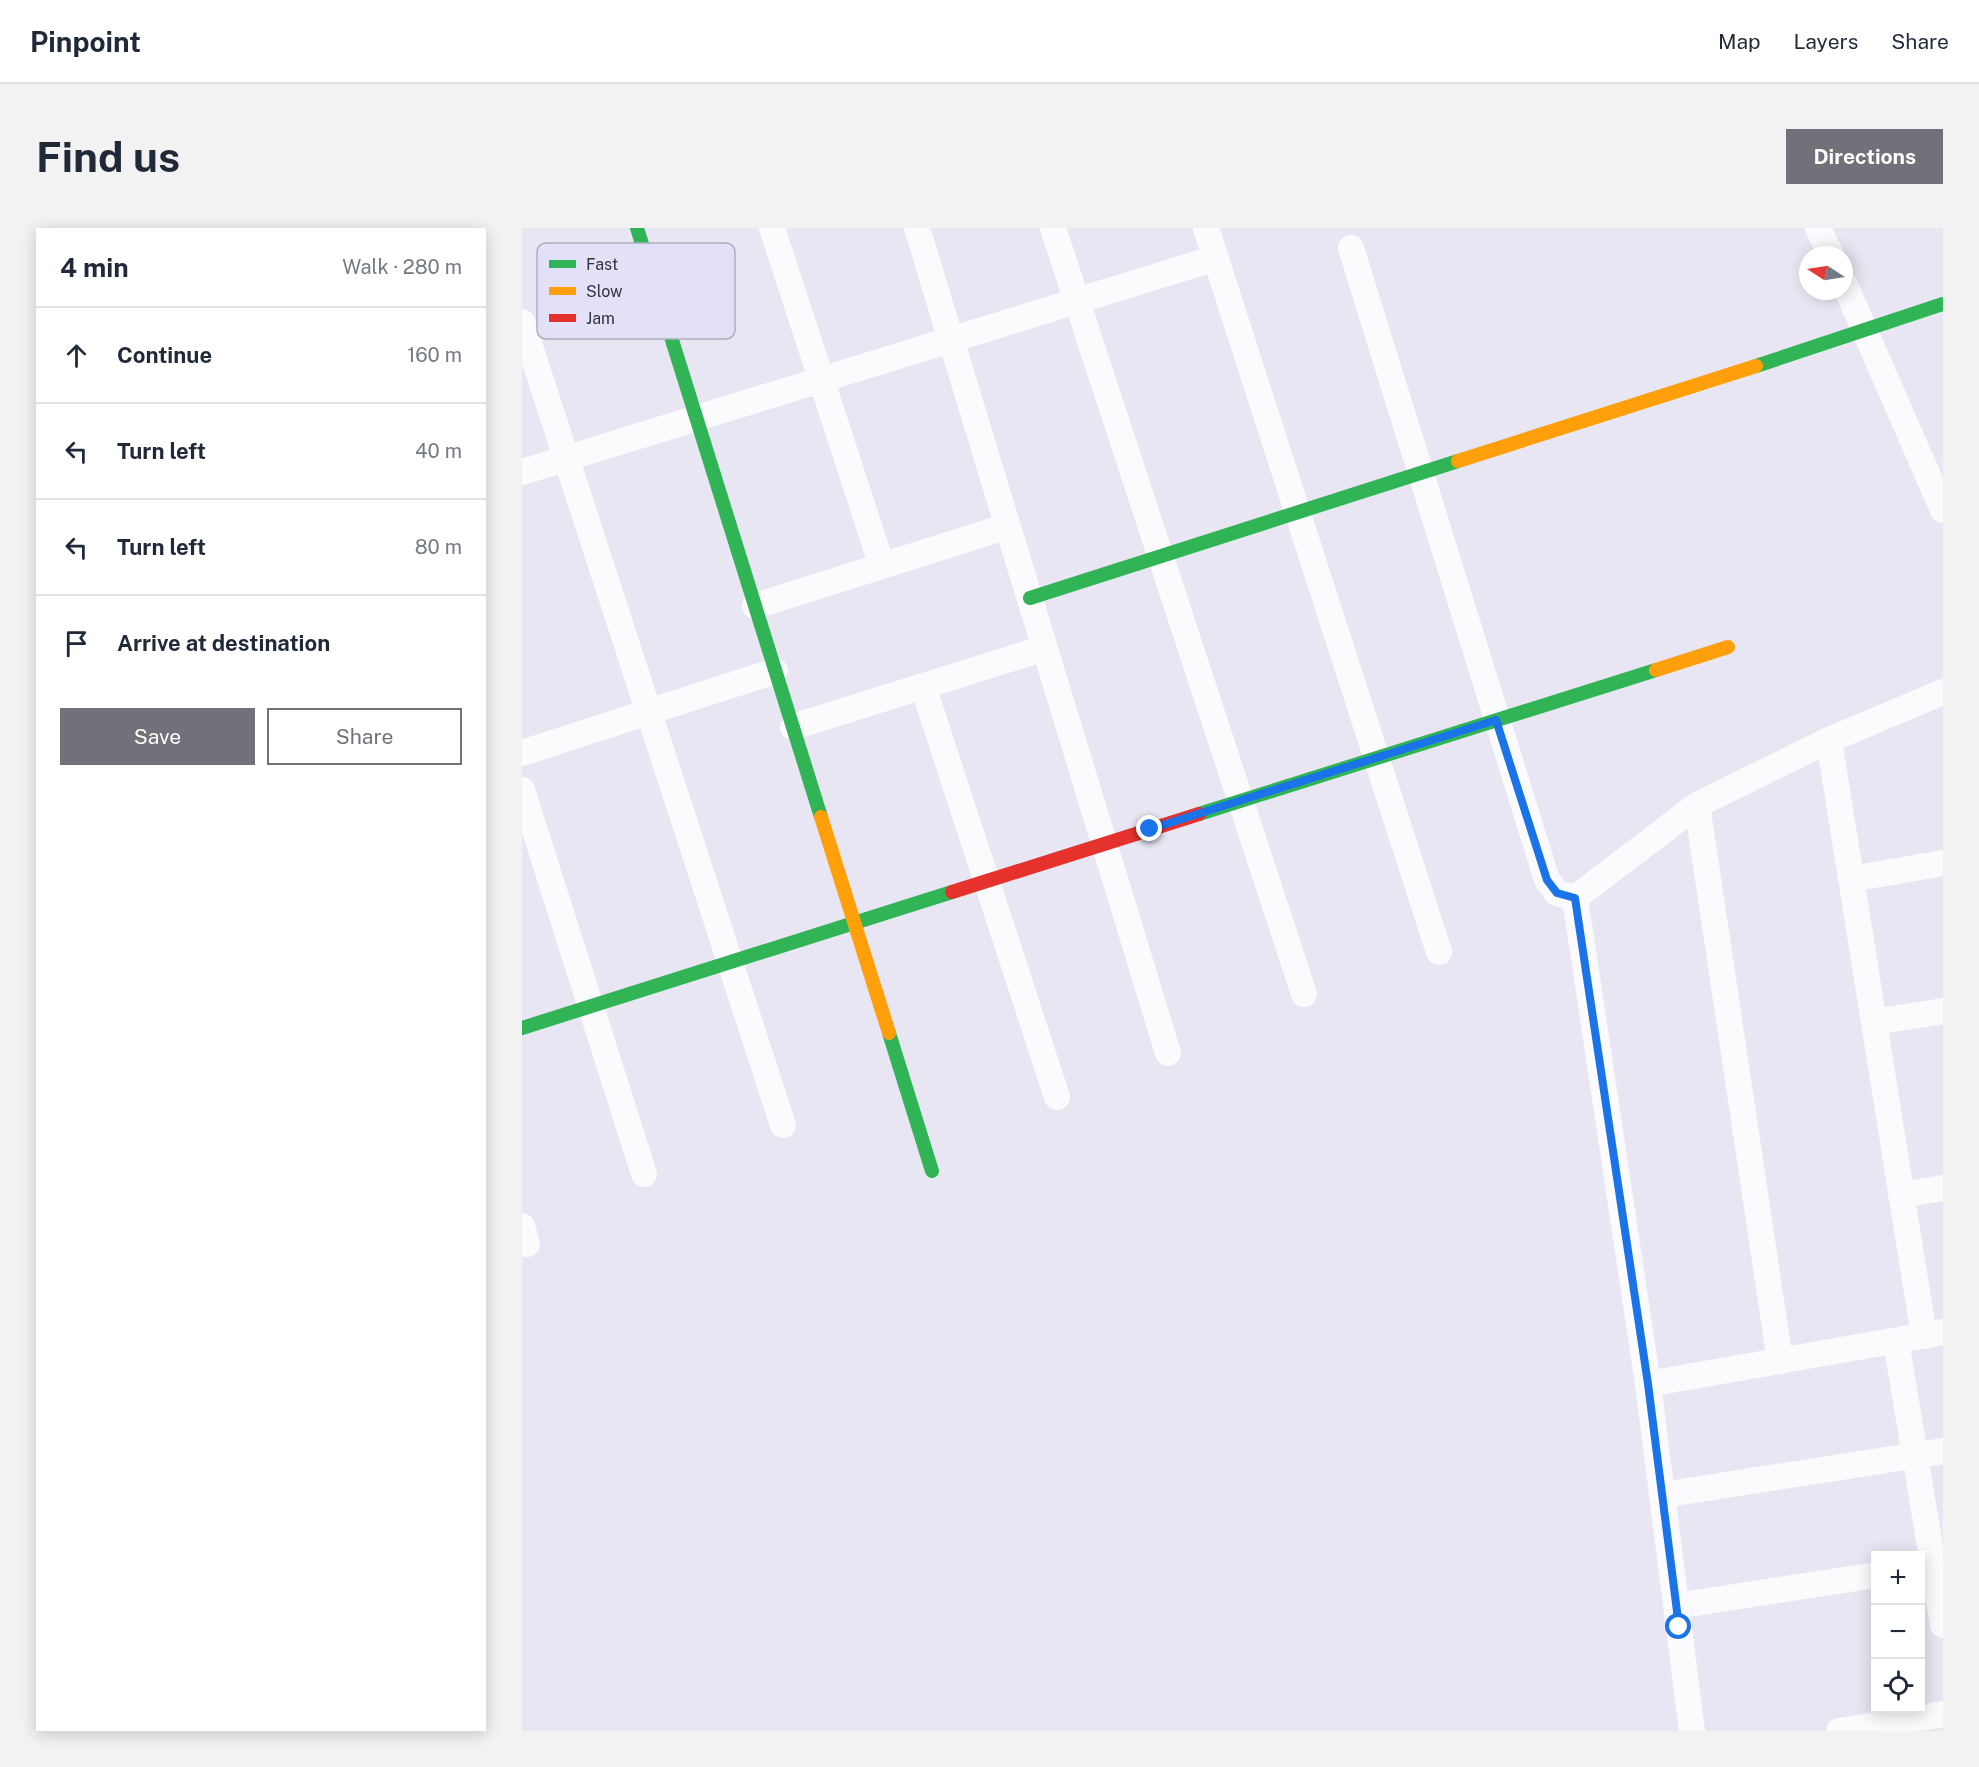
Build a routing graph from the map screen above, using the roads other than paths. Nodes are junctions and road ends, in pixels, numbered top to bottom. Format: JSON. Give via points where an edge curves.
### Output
{"nodes":[{"id":1,"x":637,"y":228,"type":"edge"},
{"id":2,"x":772,"y":228,"type":"edge"},
{"id":3,"x":917,"y":228,"type":"edge"},
{"id":4,"x":1053,"y":228,"type":"edge"},
{"id":5,"x":1206,"y":228,"type":"edge"},
{"id":6,"x":1818,"y":228,"type":"edge"},
{"id":7,"x":642,"y":243,"type":"edge"},
{"id":8,"x":1827,"y":246,"type":"edge"},
{"id":9,"x":1351,"y":248,"type":"dead end"},
{"id":10,"x":1216,"y":258,"type":"junction"},
{"id":11,"x":1852,"y":300,"type":"edge"},
{"id":12,"x":1077,"y":301,"type":"junction"},
{"id":13,"x":1943,"y":304,"type":"edge"},
{"id":14,"x":522,"y":322,"type":"edge"},
{"id":15,"x":1867,"y":331,"type":"junction"},
{"id":16,"x":671,"y":339,"type":"edge"},
{"id":17,"x":951,"y":340,"type":"junction"},
{"id":18,"x":822,"y":380,"type":"junction"},
{"id":19,"x":696,"y":418,"type":"junction"},
{"id":20,"x":567,"y":458,"type":"junction"},
{"id":21,"x":522,"y":472,"type":"edge"},
{"id":22,"x":1420,"y":474,"type":"junction"},
{"id":23,"x":1943,"y":510,"type":"edge"},
{"id":24,"x":1298,"y":513,"type":"junction"},
{"id":25,"x":1008,"y":526,"type":"junction"},
{"id":26,"x":1161,"y":556,"type":"junction"},
{"id":27,"x":882,"y":566,"type":"junction"},
{"id":28,"x":1030,"y":598,"type":"junction"},
{"id":29,"x":755,"y":606,"type":"junction"},
{"id":30,"x":1728,"y":646,"type":"dead end"},
{"id":31,"x":1045,"y":648,"type":"junction"},
{"id":32,"x":776,"y":671,"type":"junction"},
{"id":33,"x":923,"y":686,"type":"junction"},
{"id":34,"x":1943,"y":692,"type":"edge"},
{"id":35,"x":649,"y":712,"type":"junction"},
{"id":36,"x":1496,"y":720,"type":"junction"},
{"id":37,"x":793,"y":726,"type":"junction"},
{"id":38,"x":1829,"y":740,"type":"junction"},
{"id":39,"x":522,"y":753,"type":"edge"},
{"id":40,"x":1377,"y":758,"type":"junction"},
{"id":41,"x":522,"y":790,"type":"edge"},
{"id":42,"x":1241,"y":801,"type":"junction"},
{"id":43,"x":1697,"y":805,"type":"junction"},
{"id":44,"x":1104,"y":843,"type":"junction"},
{"id":45,"x":1943,"y":863,"type":"edge"},
{"id":46,"x":1851,"y":879,"type":"junction"},
{"id":47,"x":987,"y":881,"type":"junction"},
{"id":48,"x":1575,"y":898,"type":"junction"},
{"id":49,"x":855,"y":922,"type":"junction"},
{"id":50,"x":1439,"y":952,"type":"dead end"},
{"id":51,"x":730,"y":962,"type":"junction"},
{"id":52,"x":1304,"y":994,"type":"dead end"},
{"id":53,"x":591,"y":1006,"type":"junction"},
{"id":54,"x":1943,"y":1011,"type":"edge"},
{"id":55,"x":1874,"y":1022,"type":"junction"},
{"id":56,"x":522,"y":1028,"type":"edge"},
{"id":57,"x":1168,"y":1053,"type":"dead end"},
{"id":58,"x":1057,"y":1097,"type":"dead end"},
{"id":59,"x":783,"y":1125,"type":"dead end"},
{"id":60,"x":932,"y":1171,"type":"dead end"},
{"id":61,"x":644,"y":1174,"type":"dead end"},
{"id":62,"x":1943,"y":1188,"type":"edge"},
{"id":63,"x":1901,"y":1195,"type":"junction"},
{"id":64,"x":1934,"y":1334,"type":"edge"},
{"id":65,"x":1896,"y":1341,"type":"junction"},
{"id":66,"x":1780,"y":1361,"type":"junction"},
{"id":67,"x":1648,"y":1384,"type":"junction"},
{"id":68,"x":1943,"y":1451,"type":"edge"},
{"id":69,"x":1915,"y":1455,"type":"junction"},
{"id":70,"x":1662,"y":1495,"type":"junction"},
{"id":71,"x":1927,"y":1567,"type":"edge"},
{"id":72,"x":1871,"y":1576,"type":"edge"},
{"id":73,"x":1676,"y":1606,"type":"junction"},
{"id":74,"x":1943,"y":1625,"type":"edge"},
{"id":75,"x":1943,"y":1714,"type":"edge"},
{"id":76,"x":1692,"y":1731,"type":"edge"},
{"id":77,"x":1839,"y":1731,"type":"edge"}],
"edges":[{"from":1,"to":7,"type":"street"},
{"from":2,"to":18,"type":"street"},
{"from":3,"to":17,"type":"street"},
{"from":4,"to":12,"type":"street"},
{"from":5,"to":10,"type":"street"},
{"from":6,"to":8,"type":"street"},
{"from":9,"to":22,"type":"street"},
{"from":10,"to":12,"type":"street"},
{"from":10,"to":24,"type":"street"},
{"from":11,"to":15,"type":"street"},
{"from":12,"to":17,"type":"street"},
{"from":12,"to":26,"type":"street"},
{"from":13,"to":15,"type":"street"},
{"from":14,"to":20,"type":"street"},
{"from":15,"to":22,"type":"street"},
{"from":15,"to":23,"type":"street"},
{"from":16,"to":19,"type":"street"},
{"from":17,"to":18,"type":"street"},
{"from":17,"to":25,"type":"street"},
{"from":18,"to":19,"type":"street"},
{"from":18,"to":27,"type":"street"},
{"from":19,"to":20,"type":"street"},
{"from":19,"to":29,"type":"street"},
{"from":20,"to":21,"type":"street"},
{"from":20,"to":35,"type":"street"},
{"from":22,"to":24,"type":"street"},
{"from":22,"to":36,"type":"street"},
{"from":24,"to":26,"type":"street"},
{"from":24,"to":40,"type":"street"},
{"from":25,"to":27,"type":"street"},
{"from":25,"to":28,"type":"street"},
{"from":26,"to":28,"type":"street"},
{"from":26,"to":42,"type":"street"},
{"from":27,"to":29,"type":"street"},
{"from":28,"to":31,"type":"street"},
{"from":29,"to":32,"type":"street"},
{"from":30,"to":36,"type":"street"},
{"from":31,"to":33,"type":"street"},
{"from":31,"to":44,"type":"street"},
{"from":32,"to":35,"type":"street"},
{"from":32,"to":37,"type":"street"},
{"from":33,"to":37,"type":"street"},
{"from":33,"to":47,"type":"street"},
{"from":34,"to":38,"type":"street"},
{"from":35,"to":39,"type":"street"},
{"from":35,"to":51,"type":"street"},
{"from":36,"to":40,"type":"street"},
{"from":36,"to":48,"type":"street","via":[[1547,880],[1557,893]]},
{"from":37,"to":49,"type":"street"},
{"from":38,"to":43,"type":"street"},
{"from":38,"to":46,"type":"street"},
{"from":40,"to":42,"type":"street"},
{"from":40,"to":50,"type":"street"},
{"from":41,"to":53,"type":"street"},
{"from":42,"to":44,"type":"street"},
{"from":42,"to":52,"type":"street"},
{"from":43,"to":48,"type":"street"},
{"from":43,"to":66,"type":"street"},
{"from":44,"to":47,"type":"street"},
{"from":44,"to":57,"type":"street"},
{"from":45,"to":46,"type":"street"},
{"from":46,"to":55,"type":"street"},
{"from":47,"to":49,"type":"street"},
{"from":47,"to":58,"type":"street"},
{"from":48,"to":67,"type":"street"},
{"from":49,"to":51,"type":"street"},
{"from":49,"to":60,"type":"street"},
{"from":51,"to":53,"type":"street"},
{"from":51,"to":59,"type":"street"},
{"from":53,"to":56,"type":"street"},
{"from":53,"to":61,"type":"street"},
{"from":54,"to":55,"type":"street"},
{"from":55,"to":63,"type":"street"},
{"from":62,"to":63,"type":"street"},
{"from":63,"to":64,"type":"street"},
{"from":64,"to":65,"type":"street"},
{"from":65,"to":66,"type":"street"},
{"from":65,"to":69,"type":"street"},
{"from":66,"to":67,"type":"street"},
{"from":67,"to":70,"type":"street"},
{"from":68,"to":69,"type":"street"},
{"from":69,"to":70,"type":"street"},
{"from":69,"to":71,"type":"street"},
{"from":70,"to":73,"type":"street"},
{"from":71,"to":74,"type":"street"},
{"from":72,"to":73,"type":"street"},
{"from":73,"to":76,"type":"street"},
{"from":75,"to":77,"type":"street"}]}
